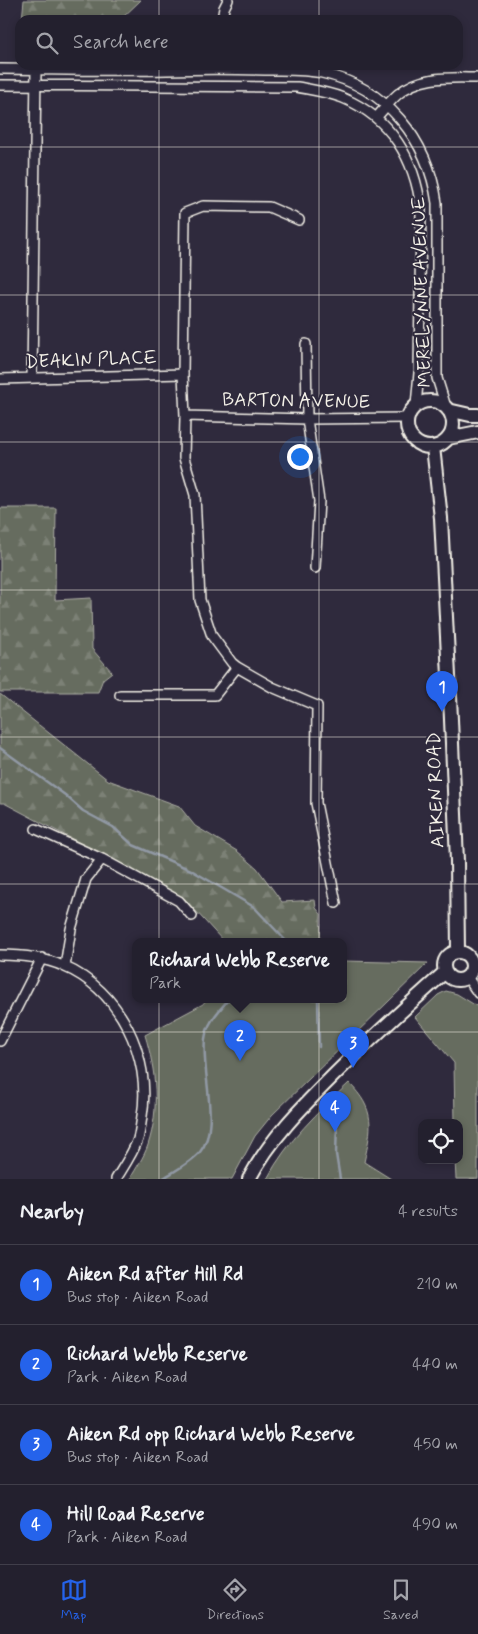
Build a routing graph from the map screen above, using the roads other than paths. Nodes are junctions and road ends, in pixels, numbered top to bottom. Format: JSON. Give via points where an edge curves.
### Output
{"nodes":[{"id":1,"x":228,"y":0,"type":"edge"},
{"id":2,"x":223,"y":15,"type":"edge"},
{"id":3,"x":0,"y":69,"type":"edge"},
{"id":4,"x":15,"y":69,"type":"edge"},
{"id":5,"x":36,"y":70,"type":"edge"},
{"id":6,"x":218,"y":70,"type":"edge"},
{"id":7,"x":289,"y":70,"type":"edge"},
{"id":8,"x":478,"y":78,"type":"edge"},
{"id":9,"x":0,"y":85,"type":"edge"},
{"id":10,"x":36,"y":86,"type":"junction"},
{"id":11,"x":218,"y":86,"type":"junction"},
{"id":12,"x":388,"y":105,"type":"junction"},
{"id":13,"x":376,"y":118,"type":"junction"},
{"id":14,"x":434,"y":185,"type":"junction"},
{"id":15,"x":418,"y":189,"type":"junction"},
{"id":16,"x":299,"y":220,"type":"dead end"},
{"id":17,"x":420,"y":263,"type":"junction"},
{"id":18,"x":436,"y":264,"type":"junction"},
{"id":19,"x":306,"y":344,"type":"dead end"},
{"id":20,"x":183,"y":374,"type":"junction"},
{"id":21,"x":32,"y":378,"type":"junction"},
{"id":22,"x":0,"y":379,"type":"edge"},
{"id":23,"x":416,"y":405,"type":"junction"},
{"id":24,"x":447,"y":409,"type":"junction"},
{"id":25,"x":478,"y":415,"type":"edge"},
{"id":26,"x":185,"y":416,"type":"junction"},
{"id":27,"x":407,"y":418,"type":"junction"},
{"id":28,"x":307,"y":419,"type":"junction"},
{"id":29,"x":478,"y":432,"type":"edge"},
{"id":30,"x":448,"y":438,"type":"junction"},
{"id":31,"x":433,"y":447,"type":"junction"},
{"id":32,"x":314,"y":568,"type":"dead end"},
{"id":33,"x":237,"y":667,"type":"junction"},
{"id":34,"x":120,"y":695,"type":"dead end"},
{"id":35,"x":36,"y":829,"type":"dead end"},
{"id":36,"x":102,"y":859,"type":"junction"},
{"id":37,"x":336,"y":903,"type":"dead end"},
{"id":38,"x":192,"y":916,"type":"dead end"},
{"id":39,"x":458,"y":951,"type":"junction"},
{"id":40,"x":0,"y":954,"type":"edge"},
{"id":41,"x":42,"y":958,"type":"junction"},
{"id":42,"x":65,"y":966,"type":"junction"},
{"id":43,"x":445,"y":972,"type":"junction"},
{"id":44,"x":467,"y":977,"type":"junction"},
{"id":45,"x":478,"y":993,"type":"edge"},
{"id":46,"x":0,"y":1041,"type":"edge"},
{"id":47,"x":116,"y":1179,"type":"edge"},
{"id":48,"x":248,"y":1179,"type":"edge"}],
"edges":[{"from":1,"to":2,"type":"street"},
{"from":3,"to":4,"type":"street","name":"MERELYNNE AVENUE"},
{"from":5,"to":10,"type":"street"},
{"from":6,"to":11,"type":"street"},
{"from":7,"to":12,"type":"street","name":"MERELYNNE AVENUE","via":[[321,73],[346,80]]},
{"from":8,"to":12,"type":"street","via":[[420,81],[396,95]]},
{"from":9,"to":10,"type":"street","name":"MERELYNNE AVENUE"},
{"from":10,"to":11,"type":"street","name":"MERELYNNE AVENUE"},
{"from":10,"to":21,"type":"street"},
{"from":11,"to":13,"type":"street","name":"MERELYNNE AVENUE","via":[[298,87],[323,92],[351,102]]},
{"from":12,"to":13,"type":"street"},
{"from":12,"to":14,"type":"street","name":"MERELYNNE AVENUE","via":[[424,155]]},
{"from":13,"to":15,"type":"street","name":"MERELYNNE AVENUE","via":[[405,153]]},
{"from":14,"to":15,"type":"street"},
{"from":14,"to":18,"type":"street","name":"MERELYNNE AVENUE","via":[[437,203]]},
{"from":15,"to":17,"type":"street","name":"MERELYNNE AVENUE"},
{"from":16,"to":20,"type":"street","via":[[269,207],[203,206],[185,213]]},
{"from":17,"to":18,"type":"street"},
{"from":17,"to":23,"type":"street","name":"MERELYNNE AVENUE"},
{"from":18,"to":24,"type":"street","name":"MERELYNNE AVENUE","via":[[437,378]]},
{"from":19,"to":28,"type":"street"},
{"from":20,"to":21,"type":"street","name":"DEAKIN PLACE"},
{"from":20,"to":26,"type":"street"},
{"from":21,"to":22,"type":"street","name":"DEAKIN PLACE"},
{"from":23,"to":24,"type":"street","via":[[431,401]]},
{"from":23,"to":27,"type":"street"},
{"from":24,"to":25,"type":"street"},
{"from":24,"to":30,"type":"street","via":[[453,424]]},
{"from":26,"to":28,"type":"street","name":"BARTON AVENUE"},
{"from":26,"to":33,"type":"street","via":[[184,458],[196,495],[200,600],[212,636]]},
{"from":27,"to":28,"type":"street","name":"BARTON AVENUE"},
{"from":27,"to":31,"type":"street","via":[[406,426],[412,440],[418,445]]},
{"from":28,"to":32,"type":"street","via":[[319,501]]},
{"from":29,"to":30,"type":"street"},
{"from":30,"to":31,"type":"street"},
{"from":31,"to":39,"type":"street","name":"AIKEN ROAD","via":[[441,518],[450,696]]},
{"from":33,"to":34,"type":"street","via":[[216,695]]},
{"from":33,"to":37,"type":"street","via":[[272,687],[317,706],[316,803]]},
{"from":35,"to":36,"type":"street"},
{"from":36,"to":38,"type":"street","via":[[179,901]]},
{"from":36,"to":42,"type":"street","via":[[86,879],[71,929]]},
{"from":39,"to":43,"type":"street","via":[[446,957]]},
{"from":39,"to":44,"type":"street","via":[[466,954],[472,962]]},
{"from":40,"to":41,"type":"street"},
{"from":41,"to":42,"type":"street"},
{"from":41,"to":46,"type":"street"},
{"from":42,"to":47,"type":"street","via":[[105,994],[137,1045],[144,1076],[144,1106],[138,1137]]},
{"from":43,"to":44,"type":"street","via":[[456,980]]},
{"from":43,"to":48,"type":"street","via":[[300,1109],[268,1147]]},
{"from":44,"to":45,"type":"street"}]}
